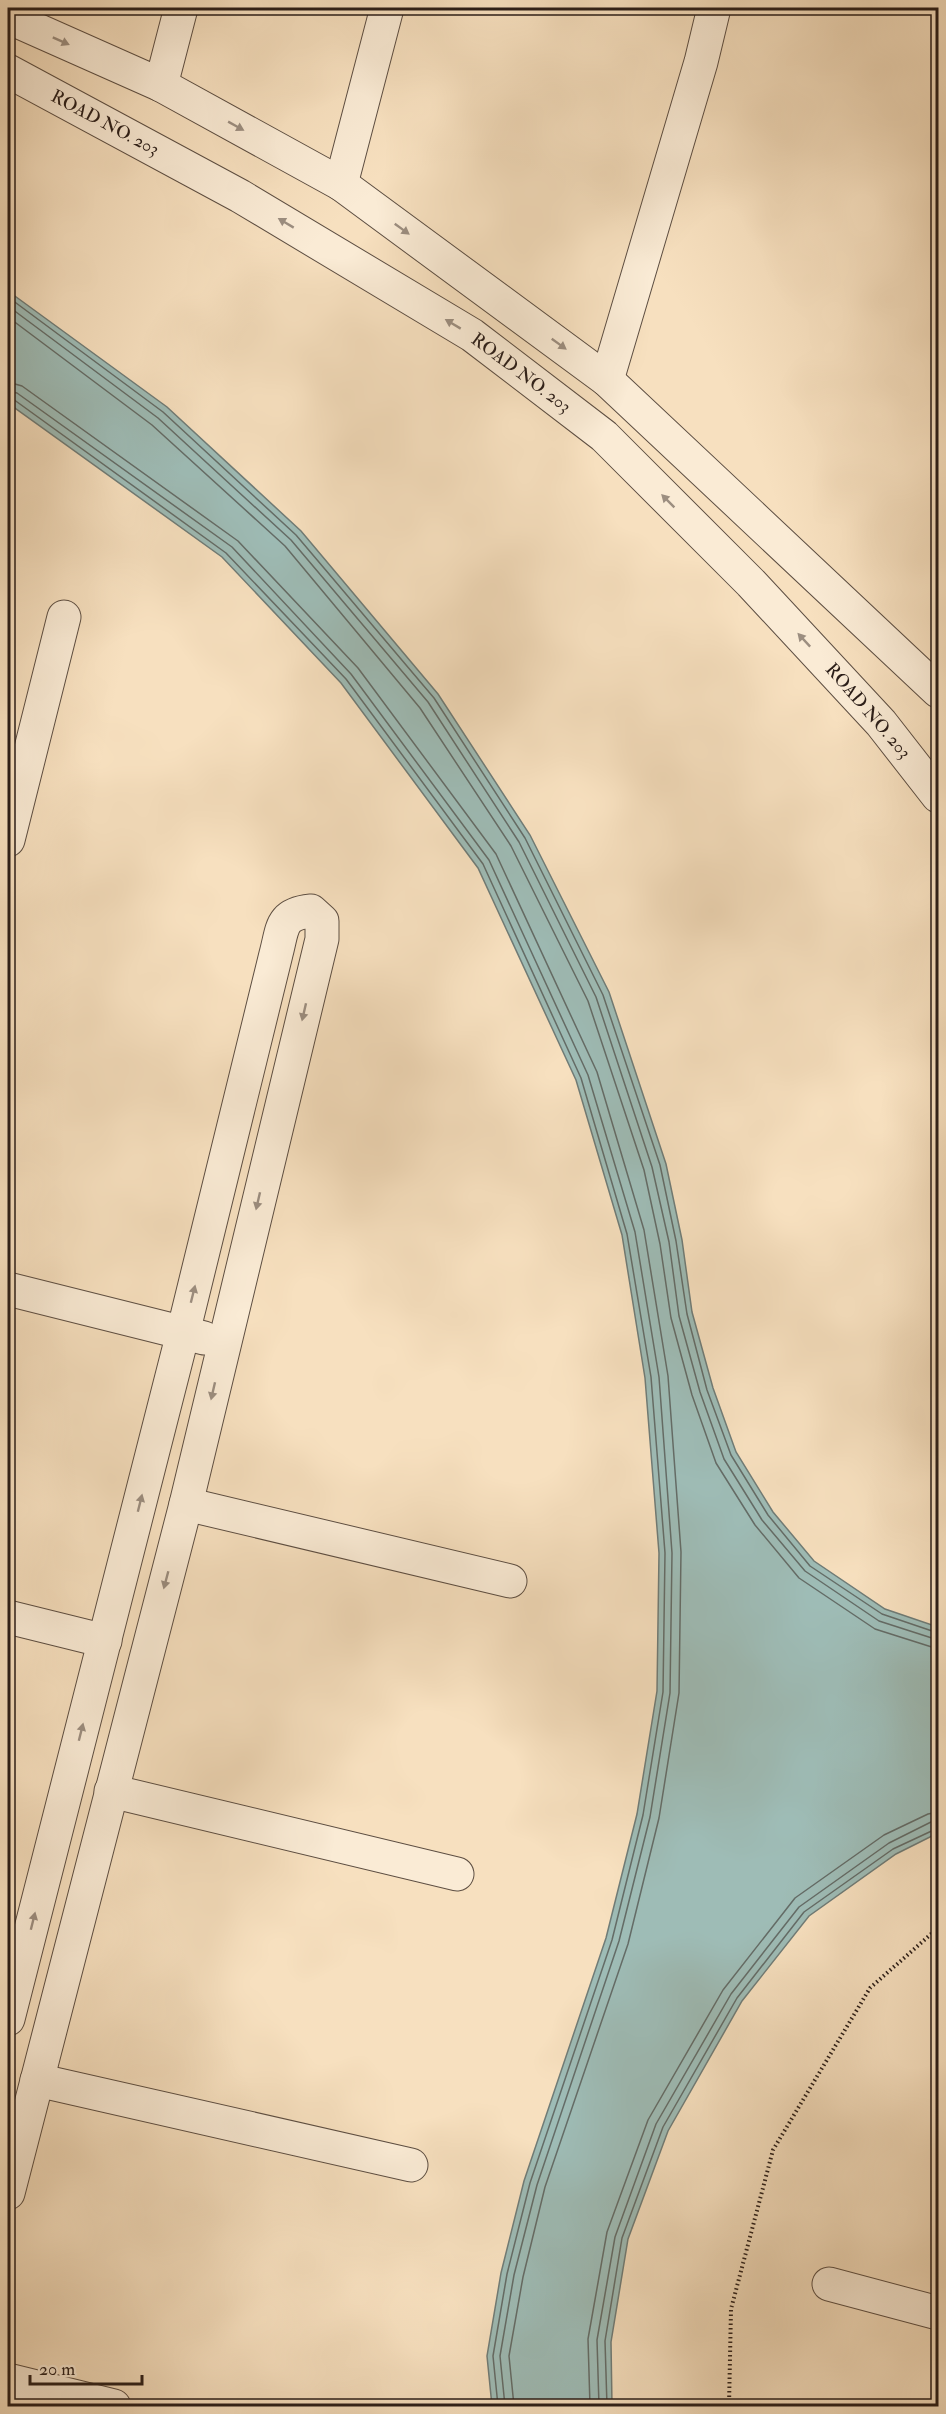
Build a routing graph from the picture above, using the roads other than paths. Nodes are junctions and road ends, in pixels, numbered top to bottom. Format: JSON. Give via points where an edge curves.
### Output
{"nodes":[{"id":1,"x":181,"y":8,"type":"edge"},
{"id":2,"x":387,"y":8,"type":"edge"},
{"id":3,"x":714,"y":8,"type":"edge"},
{"id":4,"x":8,"y":17,"type":"edge"},
{"id":5,"x":8,"y":70,"type":"edge"},
{"id":6,"x":161,"y":84,"type":"junction"},
{"id":7,"x":341,"y":184,"type":"junction"},
{"id":8,"x":607,"y":380,"type":"junction"},
{"id":9,"x":64,"y":617,"type":"dead end"},
{"id":10,"x":939,"y":691,"type":"edge"},
{"id":11,"x":939,"y":796,"type":"edge"},
{"id":12,"x":8,"y":840,"type":"edge"},
{"id":13,"x":8,"y":1289,"type":"edge"},
{"id":14,"x":183,"y":1333,"type":"junction"},
{"id":15,"x":224,"y":1342,"type":"junction"},
{"id":16,"x":186,"y":1503,"type":"junction"},
{"id":17,"x":510,"y":1581,"type":"dead end"},
{"id":18,"x":8,"y":1617,"type":"edge"},
{"id":19,"x":105,"y":1641,"type":"junction"},
{"id":20,"x":111,"y":1791,"type":"junction"},
{"id":21,"x":457,"y":1874,"type":"dead end"},
{"id":22,"x":8,"y":2019,"type":"edge"},
{"id":23,"x":37,"y":2080,"type":"junction"},
{"id":24,"x":411,"y":2165,"type":"dead end"},
{"id":25,"x":8,"y":2193,"type":"edge"},
{"id":26,"x":829,"y":2284,"type":"dead end"},
{"id":27,"x":939,"y":2313,"type":"edge"},
{"id":28,"x":8,"y":2380,"type":"edge"},
{"id":29,"x":114,"y":2406,"type":"edge"}],
"edges":[{"from":1,"to":6,"type":"street"},
{"from":2,"to":7,"type":"street"},
{"from":3,"to":8,"type":"street"},
{"from":4,"to":6,"type":"street","one_way":true},
{"from":11,"to":5,"type":"street","name":"ROAD NO. 203","one_way":true,"via":[[881,723],[751,583],[604,436],[472,335],[240,196]]},
{"from":6,"to":7,"type":"street","one_way":true},
{"from":7,"to":8,"type":"street","one_way":true},
{"from":8,"to":10,"type":"street"},
{"from":9,"to":12,"type":"street"},
{"from":13,"to":14,"type":"street"},
{"from":14,"to":15,"type":"street"},
{"from":14,"to":15,"type":"street","one_way":true,"via":[[286,920],[296,913],[311,911],[322,921],[322,939]]},
{"from":19,"to":14,"type":"street","one_way":true},
{"from":15,"to":16,"type":"street","one_way":true},
{"from":16,"to":17,"type":"street"},
{"from":16,"to":20,"type":"street","one_way":true},
{"from":18,"to":19,"type":"street"},
{"from":22,"to":19,"type":"street","one_way":true},
{"from":20,"to":21,"type":"street"},
{"from":20,"to":23,"type":"street"},
{"from":23,"to":24,"type":"street"},
{"from":23,"to":25,"type":"street"},
{"from":26,"to":27,"type":"street"},
{"from":28,"to":29,"type":"street"}]}
